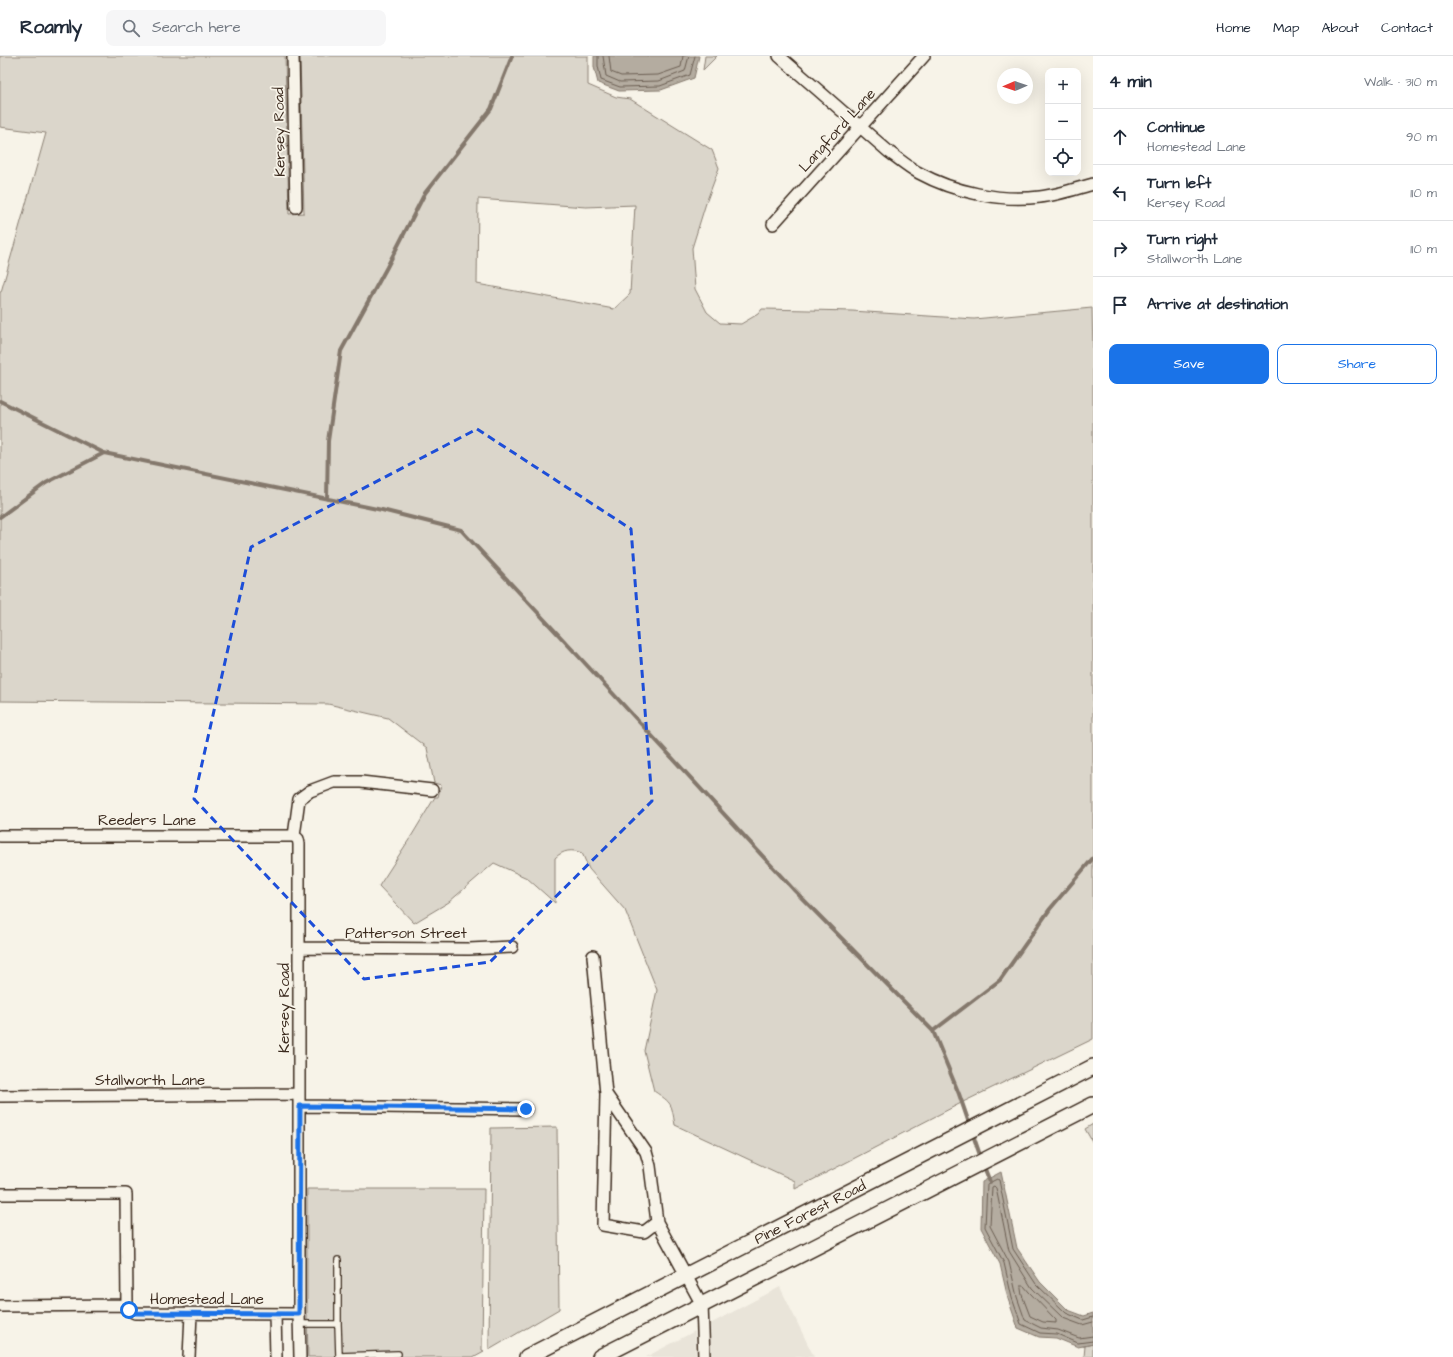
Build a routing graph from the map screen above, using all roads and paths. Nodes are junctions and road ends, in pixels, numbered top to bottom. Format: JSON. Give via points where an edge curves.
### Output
{"nodes":[{"id":1,"x":293,"y":56,"type":"edge"},
{"id":2,"x":779,"y":56,"type":"edge"},
{"id":3,"x":924,"y":56,"type":"edge"},
{"id":4,"x":861,"y":127,"type":"junction"},
{"id":5,"x":1093,"y":184,"type":"edge"},
{"id":6,"x":296,"y":207,"type":"dead end"},
{"id":7,"x":773,"y":224,"type":"dead end"},
{"id":8,"x":432,"y":790,"type":"dead end"},
{"id":9,"x":0,"y":836,"type":"edge"},
{"id":10,"x":294,"y":836,"type":"junction"},
{"id":11,"x":512,"y":947,"type":"dead end"},
{"id":12,"x":299,"y":948,"type":"junction"},
{"id":13,"x":594,"y":956,"type":"dead end"},
{"id":14,"x":1093,"y":1067,"type":"edge"},
{"id":15,"x":299,"y":1094,"type":"junction"},
{"id":16,"x":606,"y":1094,"type":"junction"},
{"id":17,"x":0,"y":1096,"type":"edge"},
{"id":18,"x":1093,"y":1105,"type":"edge"},
{"id":19,"x":300,"y":1106,"type":"junction"},
{"id":20,"x":526,"y":1109,"type":"dead end"},
{"id":21,"x":0,"y":1194,"type":"edge"},
{"id":22,"x":657,"y":1222,"type":"junction"},
{"id":23,"x":338,"y":1260,"type":"dead end"},
{"id":24,"x":685,"y":1276,"type":"junction"},
{"id":25,"x":127,"y":1305,"type":"junction"},
{"id":26,"x":702,"y":1305,"type":"junction"},
{"id":27,"x":0,"y":1306,"type":"edge"},
{"id":28,"x":191,"y":1314,"type":"junction"},
{"id":29,"x":275,"y":1314,"type":"junction"},
{"id":30,"x":299,"y":1319,"type":"junction"},
{"id":31,"x":338,"y":1324,"type":"junction"},
{"id":32,"x":398,"y":1354,"type":"dead end"},
{"id":33,"x":603,"y":1356,"type":"edge"},
{"id":34,"x":188,"y":1357,"type":"edge"},
{"id":35,"x":276,"y":1357,"type":"edge"},
{"id":36,"x":300,"y":1357,"type":"edge"},
{"id":37,"x":527,"y":1357,"type":"edge"},
{"id":38,"x":704,"y":1357,"type":"edge"}],
"edges":[{"from":1,"to":6,"type":"street","name":"Kersey Road"},
{"from":2,"to":4,"type":"street"},
{"from":3,"to":4,"type":"street","name":"Langford Lane"},
{"from":4,"to":5,"type":"street","via":[[918,173],[961,189],[992,196],[1024,198],[1055,195]]},
{"from":4,"to":7,"type":"street","name":"Langford Lane"},
{"from":8,"to":10,"type":"street","name":"Kersey Road","via":[[361,782],[334,782],[310,791],[299,799]]},
{"from":9,"to":10,"type":"street","name":"Reeders Lane"},
{"from":10,"to":12,"type":"street","name":"Kersey Road","via":[[299,844]]},
{"from":11,"to":12,"type":"street","name":"Patterson Street"},
{"from":12,"to":15,"type":"street","name":"Kersey Road"},
{"from":13,"to":16,"type":"street"},
{"from":14,"to":24,"type":"main road","name":"Pine Forest Road"},
{"from":15,"to":17,"type":"street","name":"Stallworth Lane"},
{"from":15,"to":19,"type":"street","name":"Kersey Road"},
{"from":16,"to":22,"type":"street","via":[[646,1152]]},
{"from":16,"to":22,"type":"street","via":[[603,1225],[644,1232]]},
{"from":18,"to":26,"type":"main road"},
{"from":19,"to":20,"type":"street"},
{"from":19,"to":30,"type":"street","name":"Kersey Road"},
{"from":21,"to":25,"type":"street","via":[[126,1194]]},
{"from":22,"to":24,"type":"street"},
{"from":23,"to":31,"type":"lane"},
{"from":24,"to":26,"type":"street"},
{"from":24,"to":37,"type":"main road","name":"Pine Forest Road"},
{"from":25,"to":27,"type":"street","name":"Homestead Lane"},
{"from":25,"to":28,"type":"street","name":"Homestead Lane","via":[[129,1310],[135,1313]]},
{"from":26,"to":33,"type":"main road"},
{"from":26,"to":38,"type":"street"},
{"from":28,"to":29,"type":"street","name":"Homestead Lane"},
{"from":28,"to":34,"type":"street"},
{"from":29,"to":30,"type":"street","name":"Homestead Lane"},
{"from":29,"to":35,"type":"street"},
{"from":30,"to":31,"type":"lane"},
{"from":30,"to":36,"type":"street","name":"Kersey Road"},
{"from":31,"to":32,"type":"lane","via":[[339,1356]]}]}
